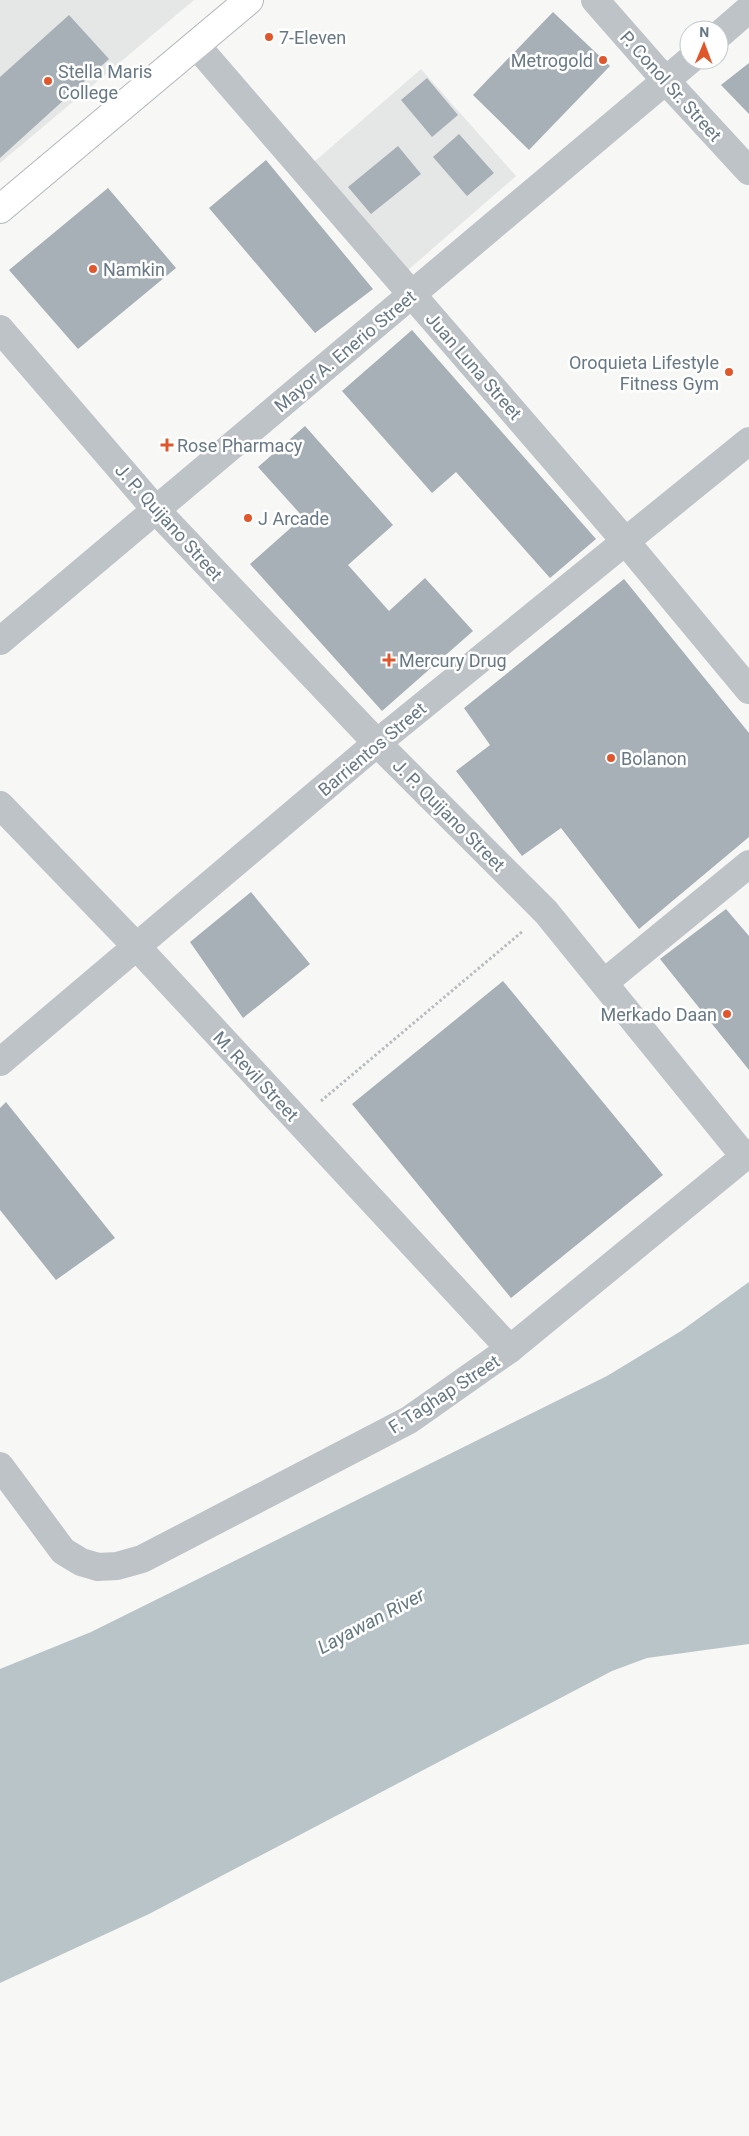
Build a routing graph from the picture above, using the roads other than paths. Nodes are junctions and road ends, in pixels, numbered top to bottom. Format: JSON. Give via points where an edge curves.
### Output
{"nodes":[{"id":1,"x":249,"y":0,"type":"edge"},
{"id":2,"x":595,"y":0,"type":"edge"},
{"id":3,"x":749,"y":9,"type":"edge"},
{"id":4,"x":729,"y":26,"type":"edge"},
{"id":5,"x":196,"y":45,"type":"junction"},
{"id":6,"x":679,"y":70,"type":"edge"},
{"id":7,"x":666,"y":81,"type":"junction"},
{"id":8,"x":749,"y":171,"type":"edge"},
{"id":9,"x":0,"y":209,"type":"edge"},
{"id":10,"x":412,"y":295,"type":"junction"},
{"id":11,"x":0,"y":329,"type":"edge"},
{"id":12,"x":749,"y":441,"type":"edge"},
{"id":13,"x":156,"y":510,"type":"junction"},
{"id":14,"x":626,"y":542,"type":"junction"},
{"id":15,"x":0,"y":641,"type":"edge"},
{"id":16,"x":749,"y":690,"type":"edge"},
{"id":17,"x":377,"y":743,"type":"junction"},
{"id":18,"x":0,"y":804,"type":"edge"},
{"id":19,"x":749,"y":864,"type":"edge"},
{"id":20,"x":137,"y":947,"type":"junction"},
{"id":21,"x":605,"y":982,"type":"junction"},
{"id":22,"x":0,"y":1062,"type":"edge"},
{"id":23,"x":747,"y":1155,"type":"edge"},
{"id":24,"x":510,"y":1350,"type":"junction"},
{"id":25,"x":0,"y":1466,"type":"edge"}],
"edges":[{"from":1,"to":5,"type":"highway"},
{"from":2,"to":7,"type":"street","name":"P. Conol Sr. Street"},
{"from":3,"to":4,"type":"street"},
{"from":5,"to":9,"type":"highway"},
{"from":5,"to":10,"type":"street","name":"Juan Luna Street"},
{"from":6,"to":7,"type":"street","name":"Mayor A. Enerio Street"},
{"from":7,"to":8,"type":"street","name":"P. Conol Sr. Street"},
{"from":7,"to":10,"type":"street","name":"Mayor A. Enerio Street"},
{"from":10,"to":13,"type":"street","name":"Mayor A. Enerio Street"},
{"from":10,"to":14,"type":"street","name":"Juan Luna Street"},
{"from":11,"to":13,"type":"street","name":"J. P. Quijano Street"},
{"from":12,"to":14,"type":"street","name":"Barrientos Street"},
{"from":13,"to":15,"type":"street","name":"Mayor A. Enerio Street"},
{"from":13,"to":17,"type":"street","name":"J. P. Quijano Street"},
{"from":14,"to":16,"type":"street","name":"Juan Luna Street"},
{"from":14,"to":17,"type":"street","name":"Barrientos Street"},
{"from":17,"to":20,"type":"street","name":"Barrientos Street"},
{"from":17,"to":21,"type":"street","name":"J. P. Quijano Street","via":[[546,912]]},
{"from":18,"to":20,"type":"street","name":"M. Revil Street"},
{"from":19,"to":21,"type":"street"},
{"from":20,"to":22,"type":"street","name":"Barrientos Street"},
{"from":20,"to":24,"type":"street","name":"M. Revil Street"},
{"from":21,"to":23,"type":"street","name":"J. P. Quijano Street"},
{"from":23,"to":24,"type":"street","name":"F. Taghap Street"},
{"from":24,"to":25,"type":"street","name":"F. Taghap Street","via":[[409,1420],[142,1559],[117,1566],[98,1567],[81,1562],[63,1551]]}]}
